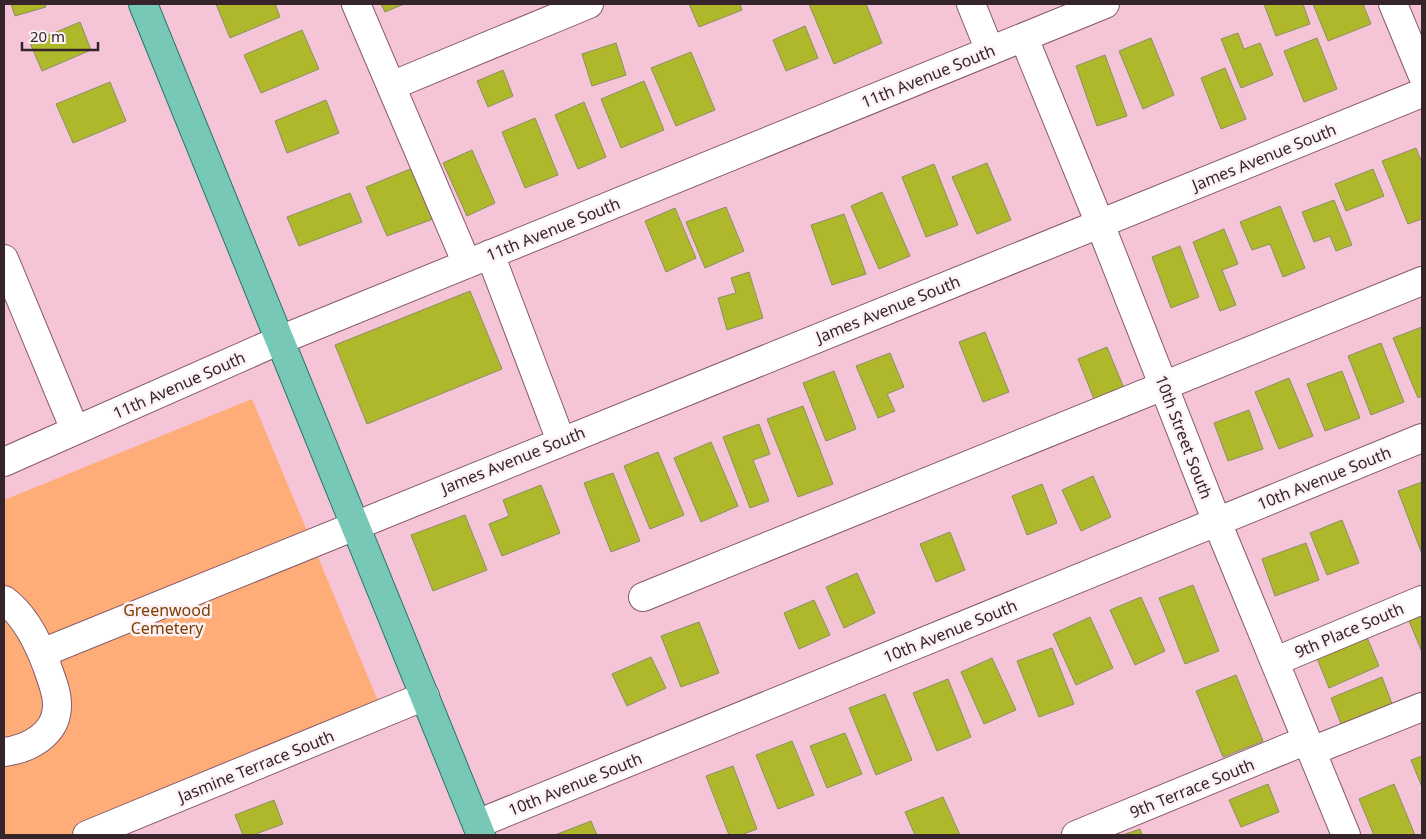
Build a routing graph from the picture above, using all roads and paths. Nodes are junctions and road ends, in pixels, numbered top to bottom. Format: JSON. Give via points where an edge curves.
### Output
{"nodes":[{"id":1,"x":143,"y":4,"type":"edge"},
{"id":2,"x":356,"y":4,"type":"edge"},
{"id":3,"x":589,"y":4,"type":"edge"},
{"id":4,"x":971,"y":4,"type":"edge"},
{"id":5,"x":1105,"y":4,"type":"edge"},
{"id":6,"x":1393,"y":4,"type":"edge"},
{"id":7,"x":1024,"y":38,"type":"junction"},
{"id":8,"x":990,"y":51,"type":"junction"},
{"id":9,"x":1422,"y":74,"type":"edge"},
{"id":10,"x":391,"y":86,"type":"junction"},
{"id":11,"x":1422,"y":94,"type":"edge"},
{"id":12,"x":1100,"y":224,"type":"junction"},
{"id":13,"x":4,"y":259,"type":"edge"},
{"id":14,"x":478,"y":259,"type":"junction"},
{"id":15,"x":1422,"y":281,"type":"edge"},
{"id":16,"x":280,"y":340,"type":"junction"},
{"id":17,"x":1163,"y":384,"type":"junction"},
{"id":18,"x":75,"y":430,"type":"junction"},
{"id":19,"x":1422,"y":438,"type":"edge"},
{"id":20,"x":561,"y":441,"type":"junction"},
{"id":21,"x":4,"y":462,"type":"edge"},
{"id":22,"x":1217,"y":522,"type":"junction"},
{"id":23,"x":354,"y":524,"type":"junction"},
{"id":24,"x":643,"y":597,"type":"dead end"},
{"id":25,"x":4,"y":600,"type":"edge"},
{"id":26,"x":1422,"y":600,"type":"edge"},
{"id":27,"x":42,"y":653,"type":"junction"},
{"id":28,"x":1276,"y":661,"type":"junction"},
{"id":29,"x":425,"y":696,"type":"junction"},
{"id":30,"x":1422,"y":708,"type":"edge"},
{"id":31,"x":1310,"y":746,"type":"junction"},
{"id":32,"x":4,"y":752,"type":"edge"},
{"id":33,"x":479,"y":829,"type":"edge"},
{"id":34,"x":87,"y":835,"type":"edge"},
{"id":35,"x":1076,"y":835,"type":"edge"},
{"id":36,"x":1346,"y":835,"type":"edge"}],
"edges":[{"from":1,"to":16,"type":"main road"},
{"from":2,"to":10,"type":"street"},
{"from":3,"to":10,"type":"street"},
{"from":4,"to":8,"type":"street"},
{"from":5,"to":7,"type":"street","name":"11th Avenue South"},
{"from":6,"to":9,"type":"street"},
{"from":7,"to":8,"type":"street","name":"11th Avenue South"},
{"from":7,"to":12,"type":"street","name":"10th Street South"},
{"from":8,"to":14,"type":"street","name":"11th Avenue South"},
{"from":10,"to":14,"type":"street"},
{"from":11,"to":12,"type":"street","name":"James Avenue South"},
{"from":12,"to":17,"type":"street","name":"10th Street South"},
{"from":12,"to":20,"type":"street","name":"James Avenue South"},
{"from":13,"to":18,"type":"street"},
{"from":14,"to":16,"type":"street","name":"11th Avenue South"},
{"from":14,"to":20,"type":"street"},
{"from":15,"to":17,"type":"street"},
{"from":16,"to":18,"type":"street","name":"11th Avenue South"},
{"from":16,"to":23,"type":"main road"},
{"from":17,"to":22,"type":"street","name":"10th Street South"},
{"from":17,"to":24,"type":"street"},
{"from":18,"to":21,"type":"street","name":"11th Avenue South"},
{"from":19,"to":22,"type":"street","name":"10th Avenue South"},
{"from":20,"to":23,"type":"street","name":"James Avenue South"},
{"from":22,"to":28,"type":"street","name":"10th Street South"},
{"from":22,"to":33,"type":"street","name":"10th Avenue South"},
{"from":23,"to":27,"type":"street","name":"James Avenue South"},
{"from":23,"to":29,"type":"main road"},
{"from":25,"to":27,"type":"street","via":[[22,616]]},
{"from":26,"to":28,"type":"street","name":"9th Place South"},
{"from":27,"to":32,"type":"street","via":[[56,694],[55,717],[43,737],[32,745]]},
{"from":28,"to":31,"type":"street","name":"10th Street South"},
{"from":29,"to":33,"type":"main road"},
{"from":29,"to":34,"type":"street","name":"Jasmine Terrace South"},
{"from":30,"to":31,"type":"street","name":"9th Terrace South"},
{"from":31,"to":35,"type":"street","name":"9th Terrace South"},
{"from":31,"to":36,"type":"street","name":"10th Street South"}]}
